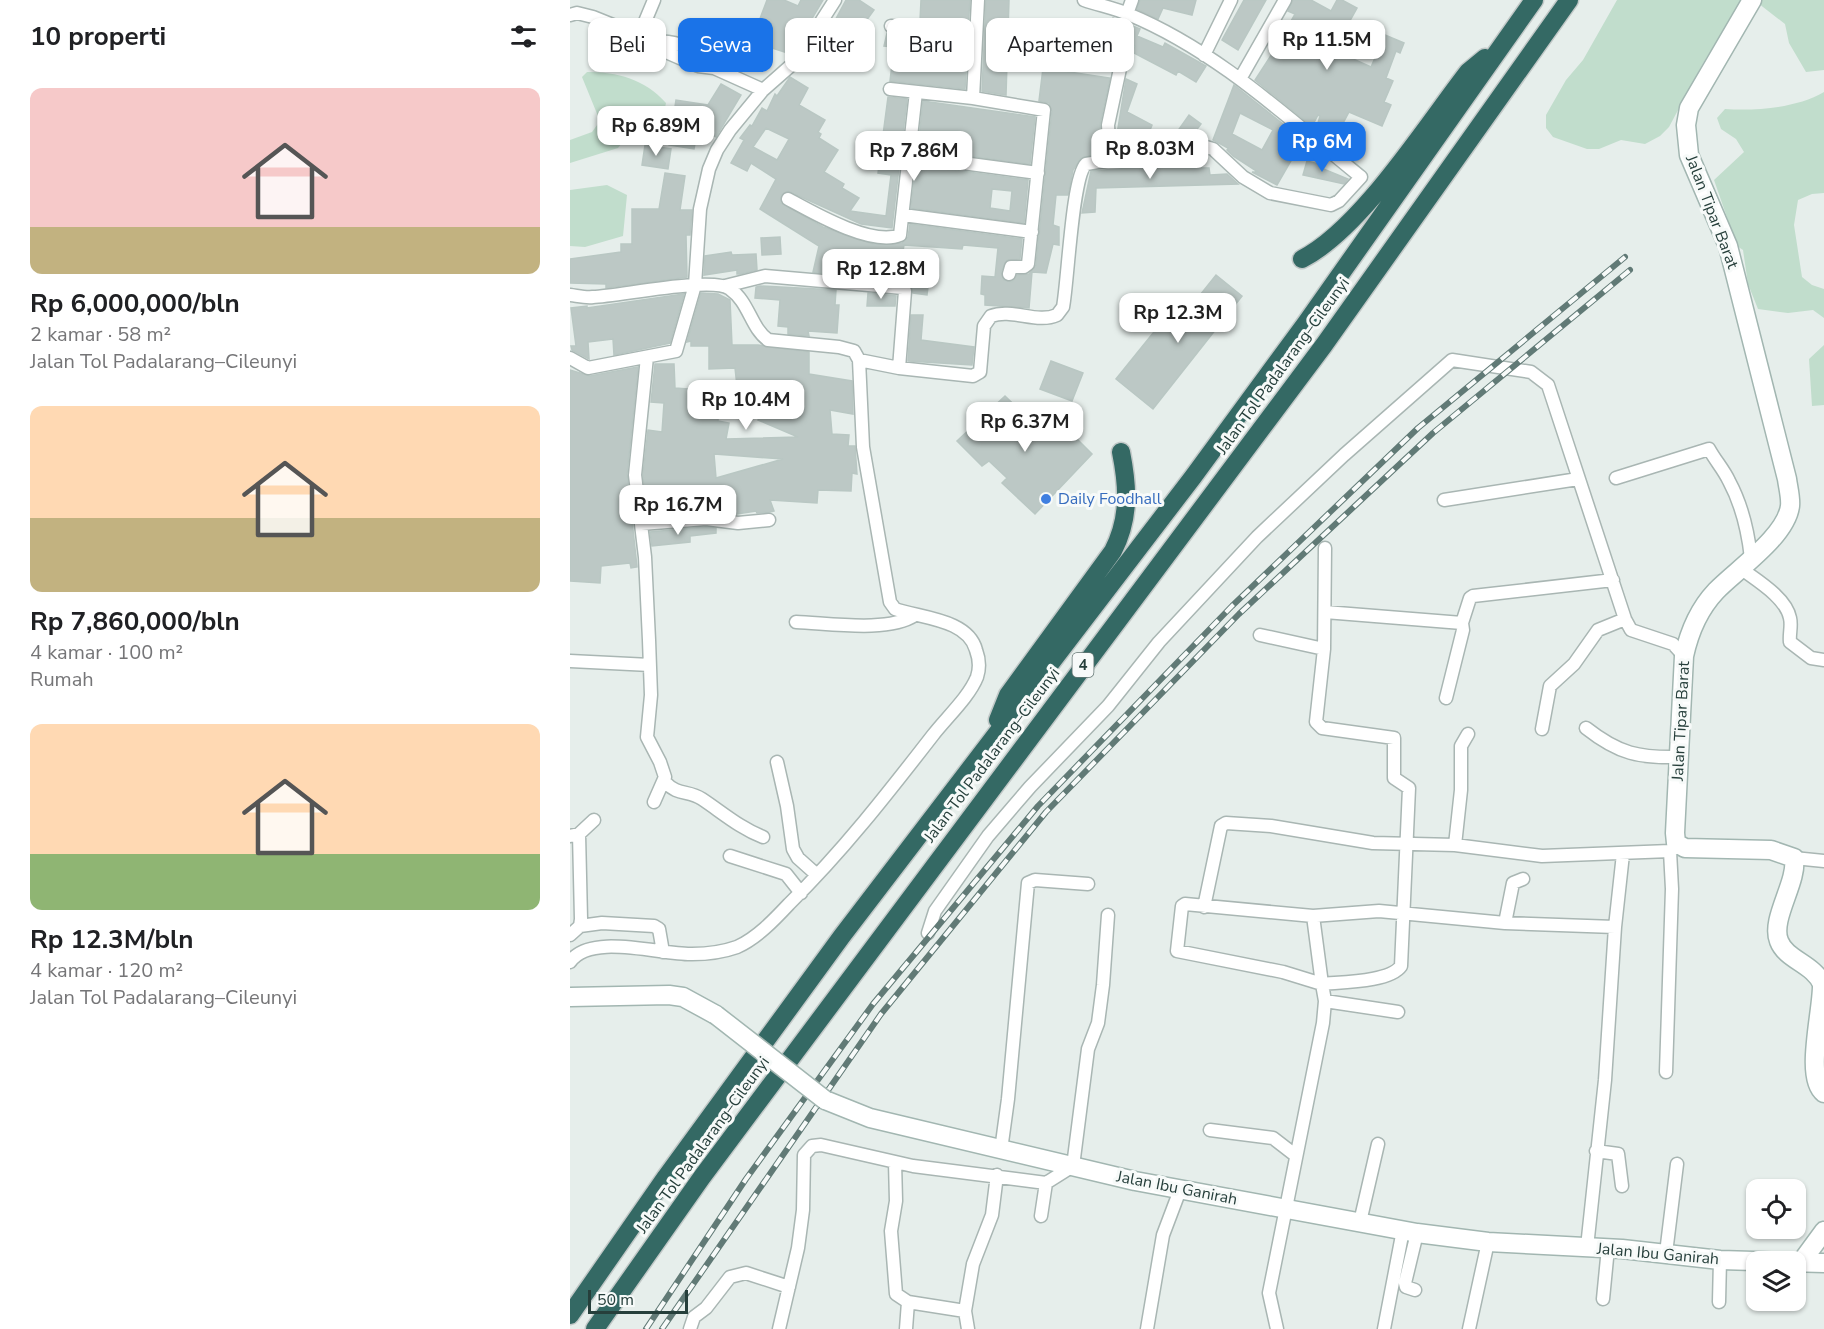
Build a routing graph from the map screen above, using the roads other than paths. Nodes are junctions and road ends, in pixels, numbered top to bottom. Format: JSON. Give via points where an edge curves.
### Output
{"nodes":[{"id":1,"x":654,"y":0,"type":"edge"},
{"id":2,"x":835,"y":0,"type":"edge"},
{"id":3,"x":978,"y":0,"type":"edge"},
{"id":4,"x":1084,"y":0,"type":"edge"},
{"id":5,"x":1132,"y":0,"type":"edge"},
{"id":6,"x":1231,"y":0,"type":"edge"},
{"id":7,"x":1285,"y":0,"type":"edge"},
{"id":8,"x":1534,"y":0,"type":"edge"},
{"id":9,"x":1569,"y":0,"type":"edge"},
{"id":10,"x":1752,"y":0,"type":"edge"},
{"id":11,"x":1128,"y":14,"type":"junction"},
{"id":12,"x":570,"y":15,"type":"edge"},
{"id":13,"x":595,"y":18,"type":"edge"},
{"id":14,"x":646,"y":18,"type":"edge"},
{"id":15,"x":976,"y":36,"type":"joint"},
{"id":16,"x":666,"y":41,"type":"edge"},
{"id":17,"x":1504,"y":42,"type":"junction"},
{"id":18,"x":1204,"y":55,"type":"junction"},
{"id":19,"x":1119,"y":72,"type":"edge"},
{"id":20,"x":1240,"y":79,"type":"junction"},
{"id":21,"x":890,"y":89,"type":"dead end"},
{"id":22,"x":763,"y":90,"type":"junction"},
{"id":23,"x":916,"y":92,"type":"junction"},
{"id":24,"x":974,"y":98,"type":"junction"},
{"id":25,"x":910,"y":156,"type":"junction"},
{"id":26,"x":1110,"y":160,"type":"junction"},
{"id":27,"x":1038,"y":173,"type":"junction"},
{"id":28,"x":788,"y":199,"type":"dead end"},
{"id":29,"x":903,"y":215,"type":"junction"},
{"id":30,"x":1032,"y":232,"type":"junction"},
{"id":31,"x":1302,"y":259,"type":"dead end"},
{"id":32,"x":1009,"y":274,"type":"dead end"},
{"id":33,"x":695,"y":285,"type":"junction"},
{"id":34,"x":724,"y":285,"type":"junction"},
{"id":35,"x":570,"y":296,"type":"edge"},
{"id":36,"x":647,"y":357,"type":"junction"},
{"id":37,"x":570,"y":358,"type":"edge"},
{"id":38,"x":859,"y":360,"type":"junction"},
{"id":39,"x":899,"y":368,"type":"junction"},
{"id":40,"x":1121,"y":452,"type":"dead end"},
{"id":41,"x":1616,"y":478,"type":"dead end"},
{"id":42,"x":1578,"y":479,"type":"junction"},
{"id":43,"x":1444,"y":500,"type":"dead end"},
{"id":44,"x":768,"y":520,"type":"dead end"},
{"id":45,"x":641,"y":524,"type":"junction"},
{"id":46,"x":1325,"y":548,"type":"dead end"},
{"id":47,"x":1747,"y":564,"type":"junction"},
{"id":48,"x":1613,"y":580,"type":"junction"},
{"id":49,"x":1325,"y":612,"type":"junction"},
{"id":50,"x":915,"y":615,"type":"junction"},
{"id":51,"x":1625,"y":619,"type":"junction"},
{"id":52,"x":796,"y":622,"type":"dead end"},
{"id":53,"x":1462,"y":623,"type":"junction"},
{"id":54,"x":1260,"y":635,"type":"dead end"},
{"id":55,"x":1324,"y":649,"type":"junction"},
{"id":56,"x":1684,"y":656,"type":"junction"},
{"id":57,"x":1824,"y":660,"type":"edge"},
{"id":58,"x":570,"y":661,"type":"edge"},
{"id":59,"x":650,"y":664,"type":"junction"},
{"id":60,"x":1446,"y":698,"type":"dead end"},
{"id":61,"x":1586,"y":728,"type":"dead end"},
{"id":62,"x":1542,"y":729,"type":"dead end"},
{"id":63,"x":1468,"y":734,"type":"dead end"},
{"id":64,"x":992,"y":739,"type":"junction"},
{"id":65,"x":1680,"y":757,"type":"junction"},
{"id":66,"x":777,"y":762,"type":"dead end"},
{"id":67,"x":665,"y":782,"type":"junction"},
{"id":68,"x":654,"y":802,"type":"dead end"},
{"id":69,"x":594,"y":820,"type":"dead end"},
{"id":70,"x":574,"y":835,"type":"edge"},
{"id":71,"x":763,"y":837,"type":"dead end"},
{"id":72,"x":1406,"y":845,"type":"junction"},
{"id":73,"x":1455,"y":845,"type":"junction"},
{"id":74,"x":1674,"y":849,"type":"junction"},
{"id":75,"x":1623,"y":854,"type":"junction"},
{"id":76,"x":730,"y":856,"type":"dead end"},
{"id":77,"x":1794,"y":858,"type":"junction"},
{"id":78,"x":1824,"y":861,"type":"edge"},
{"id":79,"x":817,"y":875,"type":"junction"},
{"id":80,"x":1523,"y":879,"type":"dead end"},
{"id":81,"x":1088,"y":884,"type":"dead end"},
{"id":82,"x":801,"y":893,"type":"junction"},
{"id":83,"x":1203,"y":907,"type":"junction"},
{"id":84,"x":1108,"y":915,"type":"dead end"},
{"id":85,"x":1405,"y":915,"type":"junction"},
{"id":86,"x":1313,"y":916,"type":"junction"},
{"id":87,"x":1505,"y":923,"type":"junction"},
{"id":88,"x":580,"y":926,"type":"junction"},
{"id":89,"x":1615,"y":927,"type":"junction"},
{"id":90,"x":928,"y":933,"type":"dead end"},
{"id":91,"x":570,"y":935,"type":"edge"},
{"id":92,"x":663,"y":952,"type":"junction"},
{"id":93,"x":570,"y":962,"type":"edge"},
{"id":94,"x":1822,"y":978,"type":"edge"},
{"id":95,"x":1322,"y":984,"type":"junction"},
{"id":96,"x":570,"y":997,"type":"edge"},
{"id":97,"x":1325,"y":1001,"type":"junction"},
{"id":98,"x":1398,"y":1012,"type":"dead end"},
{"id":99,"x":1666,"y":1072,"type":"dead end"},
{"id":100,"x":1824,"y":1093,"type":"edge"},
{"id":101,"x":1210,"y":1130,"type":"dead end"},
{"id":102,"x":1378,"y":1144,"type":"dead end"},
{"id":103,"x":1000,"y":1150,"type":"junction"},
{"id":104,"x":1596,"y":1151,"type":"junction"},
{"id":105,"x":1295,"y":1155,"type":"junction"},
{"id":106,"x":896,"y":1162,"type":"junction"},
{"id":107,"x":1677,"y":1164,"type":"dead end"},
{"id":108,"x":1073,"y":1166,"type":"junction"},
{"id":109,"x":997,"y":1174,"type":"junction"},
{"id":110,"x":1046,"y":1182,"type":"junction"},
{"id":111,"x":1622,"y":1186,"type":"dead end"},
{"id":112,"x":1180,"y":1190,"type":"junction"},
{"id":113,"x":1284,"y":1210,"type":"junction"},
{"id":114,"x":1041,"y":1216,"type":"dead end"},
{"id":115,"x":1360,"y":1222,"type":"junction"},
{"id":116,"x":1824,"y":1231,"type":"edge"},
{"id":117,"x":1410,"y":1232,"type":"junction"},
{"id":118,"x":1488,"y":1242,"type":"junction"},
{"id":119,"x":1587,"y":1247,"type":"junction"},
{"id":120,"x":1608,"y":1248,"type":"junction"},
{"id":121,"x":1665,"y":1253,"type":"junction"},
{"id":122,"x":1806,"y":1256,"type":"edge"},
{"id":123,"x":1720,"y":1260,"type":"junction"},
{"id":124,"x":1746,"y":1260,"type":"edge"},
{"id":125,"x":1806,"y":1261,"type":"edge"},
{"id":126,"x":1824,"y":1263,"type":"edge"},
{"id":127,"x":789,"y":1287,"type":"junction"},
{"id":128,"x":1414,"y":1290,"type":"dead end"},
{"id":129,"x":1603,"y":1299,"type":"dead end"},
{"id":130,"x":908,"y":1302,"type":"junction"},
{"id":131,"x":1719,"y":1302,"type":"dead end"},
{"id":132,"x":965,"y":1311,"type":"junction"},
{"id":133,"x":570,"y":1314,"type":"edge"},
{"id":134,"x":595,"y":1329,"type":"edge"},
{"id":135,"x":690,"y":1329,"type":"edge"},
{"id":136,"x":779,"y":1329,"type":"edge"},
{"id":137,"x":906,"y":1329,"type":"edge"},
{"id":138,"x":968,"y":1329,"type":"edge"},
{"id":139,"x":1147,"y":1329,"type":"edge"},
{"id":140,"x":1277,"y":1329,"type":"edge"},
{"id":141,"x":1384,"y":1329,"type":"edge"},
{"id":142,"x":1469,"y":1329,"type":"edge"}],
"edges":[{"from":1,"to":14,"type":"street"},
{"from":2,"to":22,"type":"street","via":[[796,61]]},
{"from":3,"to":15,"type":"street"},
{"from":4,"to":11,"type":"street"},
{"from":5,"to":11,"type":"street"},
{"from":6,"to":18,"type":"street"},
{"from":7,"to":20,"type":"street"},
{"from":8,"to":17,"type":"highway","name":"Jalan Tol Padalarang–Cileunyi","number":"4"},
{"from":9,"to":134,"type":"highway","name":"Jalan Tol Padalarang–Cileunyi","number":"4","via":[[1310,364],[756,1104]]},
{"from":10,"to":47,"type":"street","name":"Jalan Tipar Barat","via":[[1703,80],[1689,108],[1686,125],[1689,154],[1728,246],[1787,479],[1790,506],[1784,522]]},
{"from":11,"to":18,"type":"street"},
{"from":12,"to":13,"type":"street"},
{"from":15,"to":24,"type":"street"},
{"from":16,"to":22,"type":"street","via":[[703,56],[714,68]]},
{"from":17,"to":31,"type":"highway","via":[[1468,72],[1366,204],[1317,251]]},
{"from":17,"to":64,"type":"highway","name":"Jalan Tol Padalarang–Cileunyi","number":"4","via":[[1271,371]]},
{"from":18,"to":20,"type":"street"},
{"from":19,"to":26,"type":"street","via":[[1108,125]]},
{"from":20,"to":26,"type":"street","via":[[1361,177],[1335,204],[1270,193],[1206,147],[1192,148],[1176,156],[1151,149],[1137,150]]},
{"from":21,"to":23,"type":"street"},
{"from":22,"to":33,"type":"street","via":[[730,130],[709,169],[700,209]]},
{"from":23,"to":24,"type":"street"},
{"from":23,"to":25,"type":"street"},
{"from":24,"to":27,"type":"street","via":[[1044,110]]},
{"from":25,"to":27,"type":"street"},
{"from":25,"to":29,"type":"street"},
{"from":26,"to":39,"type":"street","via":[[1097,160],[1082,168],[1065,301],[1057,315],[991,316],[984,326],[980,372],[973,376]]},
{"from":27,"to":30,"type":"street"},
{"from":28,"to":29,"type":"street","via":[[842,227],[886,236],[900,236]]},
{"from":29,"to":30,"type":"street"},
{"from":30,"to":32,"type":"street","via":[[1028,264],[1011,267]]},
{"from":33,"to":34,"type":"street"},
{"from":33,"to":35,"type":"street"},
{"from":33,"to":36,"type":"street","via":[[676,351]]},
{"from":34,"to":38,"type":"street","via":[[740,298],[768,340],[839,347],[854,351]]},
{"from":34,"to":39,"type":"street","via":[[765,276],[903,288]]},
{"from":36,"to":37,"type":"street","via":[[588,368]]},
{"from":36,"to":45,"type":"street","via":[[635,465]]},
{"from":38,"to":39,"type":"street"},
{"from":38,"to":50,"type":"street","via":[[863,447],[890,602],[895,609]]},
{"from":40,"to":64,"type":"highway","via":[[1128,506],[1120,536],[1008,695]]},
{"from":41,"to":47,"type":"street","via":[[1709,449],[1739,505],[1747,530]]},
{"from":42,"to":43,"type":"street"},
{"from":42,"to":48,"type":"street"},
{"from":42,"to":90,"type":"street","via":[[1552,393],[1541,378],[1532,372],[1452,360],[1257,537],[1159,642],[1108,706],[988,836],[934,911]]},
{"from":44,"to":45,"type":"street"},
{"from":45,"to":59,"type":"street"},
{"from":46,"to":49,"type":"street"},
{"from":47,"to":56,"type":"street","name":"Jalan Tipar Barat","via":[[1707,602],[1688,638]]},
{"from":47,"to":57,"type":"street","via":[[1790,615],[1790,642],[1811,657]]},
{"from":48,"to":51,"type":"street"},
{"from":48,"to":53,"type":"street","via":[[1473,596]]},
{"from":49,"to":53,"type":"street"},
{"from":49,"to":55,"type":"street"},
{"from":50,"to":52,"type":"street","via":[[890,624]]},
{"from":50,"to":79,"type":"street","via":[[963,631],[976,648],[977,677],[903,774]]},
{"from":51,"to":56,"type":"street","via":[[1631,630],[1673,644]]},
{"from":51,"to":62,"type":"street","via":[[1598,630],[1574,664],[1550,686]]},
{"from":53,"to":60,"type":"street"},
{"from":54,"to":55,"type":"street"},
{"from":55,"to":72,"type":"street","via":[[1318,725],[1394,738],[1394,778],[1409,788]]},
{"from":56,"to":65,"type":"street","name":"Jalan Tipar Barat"},
{"from":58,"to":59,"type":"street"},
{"from":59,"to":67,"type":"street","via":[[647,737]]},
{"from":61,"to":65,"type":"street","via":[[1618,750],[1657,758]]},
{"from":63,"to":73,"type":"street","via":[[1461,746]]},
{"from":64,"to":133,"type":"highway","name":"Jalan Tol Padalarang–Cileunyi","number":"4","via":[[747,1064]]},
{"from":65,"to":74,"type":"street","name":"Jalan Tipar Barat"},
{"from":66,"to":79,"type":"street","via":[[793,849]]},
{"from":67,"to":68,"type":"street"},
{"from":67,"to":71,"type":"street","via":[[673,791],[701,798],[738,826]]},
{"from":69,"to":70,"type":"street"},
{"from":70,"to":88,"type":"street"},
{"from":72,"to":73,"type":"street"},
{"from":72,"to":83,"type":"street","via":[[1226,822],[1221,826]]},
{"from":72,"to":85,"type":"street"},
{"from":73,"to":75,"type":"street","via":[[1542,856]]},
{"from":74,"to":75,"type":"street"},
{"from":74,"to":77,"type":"street","via":[[1771,850]]},
{"from":74,"to":99,"type":"street"},
{"from":75,"to":89,"type":"street"},
{"from":76,"to":82,"type":"street","via":[[786,874]]},
{"from":77,"to":78,"type":"street"},
{"from":77,"to":94,"type":"street","via":[[1779,941]]},
{"from":79,"to":82,"type":"street"},
{"from":80,"to":87,"type":"street","via":[[1513,883]]},
{"from":81,"to":103,"type":"street","via":[[1035,880],[1028,883]]},
{"from":82,"to":92,"type":"street","via":[[756,935],[736,947],[690,954]]},
{"from":83,"to":86,"type":"street"},
{"from":83,"to":95,"type":"street","via":[[1182,905],[1177,951]]},
{"from":84,"to":108,"type":"street","via":[[1098,1023],[1088,1049]]},
{"from":85,"to":86,"type":"street","via":[[1379,911]]},
{"from":85,"to":87,"type":"street"},
{"from":85,"to":95,"type":"street","via":[[1398,970],[1384,977]]},
{"from":86,"to":95,"type":"street"},
{"from":87,"to":89,"type":"street"},
{"from":88,"to":91,"type":"street"},
{"from":88,"to":92,"type":"street","via":[[602,922],[654,926],[659,930]]},
{"from":89,"to":104,"type":"street"},
{"from":92,"to":93,"type":"street","via":[[594,948],[575,955]]},
{"from":94,"to":100,"type":"street","via":[[1814,1066],[1818,1087]]},
{"from":95,"to":97,"type":"street"},
{"from":96,"to":103,"type":"street","name":"Jalan Ibu Ganirah","bridge":true,"via":[[683,997],[716,1015],[825,1100],[870,1118]]},
{"from":97,"to":98,"type":"street"},
{"from":97,"to":105,"type":"street"},
{"from":101,"to":105,"type":"street","via":[[1273,1138]]},
{"from":102,"to":115,"type":"street"},
{"from":103,"to":108,"type":"street","name":"Jalan Ibu Ganirah"},
{"from":104,"to":111,"type":"street","via":[[1618,1155]]},
{"from":104,"to":119,"type":"street"},
{"from":105,"to":113,"type":"street"},
{"from":106,"to":109,"type":"street"},
{"from":106,"to":127,"type":"street","via":[[821,1145],[807,1149],[803,1210]]},
{"from":106,"to":130,"type":"street","via":[[896,1201],[891,1225],[895,1291]]},
{"from":107,"to":121,"type":"street"},
{"from":108,"to":110,"type":"street"},
{"from":108,"to":112,"type":"street","name":"Jalan Ibu Ganirah"},
{"from":109,"to":110,"type":"street"},
{"from":109,"to":132,"type":"street","via":[[992,1215],[973,1264]]},
{"from":110,"to":114,"type":"street"},
{"from":112,"to":113,"type":"street","name":"Jalan Ibu Ganirah"},
{"from":112,"to":139,"type":"street","via":[[1163,1235]]},
{"from":113,"to":115,"type":"street","name":"Jalan Ibu Ganirah"},
{"from":113,"to":140,"type":"street","via":[[1269,1293]]},
{"from":115,"to":117,"type":"street","name":"Jalan Ibu Ganirah"},
{"from":116,"to":122,"type":"street"},
{"from":117,"to":118,"type":"street","name":"Jalan Ibu Ganirah"},
{"from":117,"to":128,"type":"street","via":[[1405,1282],[1406,1287]]},
{"from":117,"to":141,"type":"street"},
{"from":118,"to":119,"type":"street","name":"Jalan Ibu Ganirah"},
{"from":118,"to":142,"type":"street"},
{"from":119,"to":120,"type":"street","name":"Jalan Ibu Ganirah"},
{"from":120,"to":121,"type":"street","name":"Jalan Ibu Ganirah"},
{"from":120,"to":129,"type":"street"},
{"from":121,"to":123,"type":"street","name":"Jalan Ibu Ganirah"},
{"from":123,"to":124,"type":"street","name":"Jalan Ibu Ganirah"},
{"from":123,"to":131,"type":"street"},
{"from":125,"to":126,"type":"street","name":"Jalan Ibu Ganirah"},
{"from":127,"to":135,"type":"street","via":[[746,1273],[730,1277],[706,1308],[693,1317]]},
{"from":127,"to":136,"type":"street"},
{"from":130,"to":132,"type":"street"},
{"from":130,"to":137,"type":"street"},
{"from":132,"to":138,"type":"street"}]}
